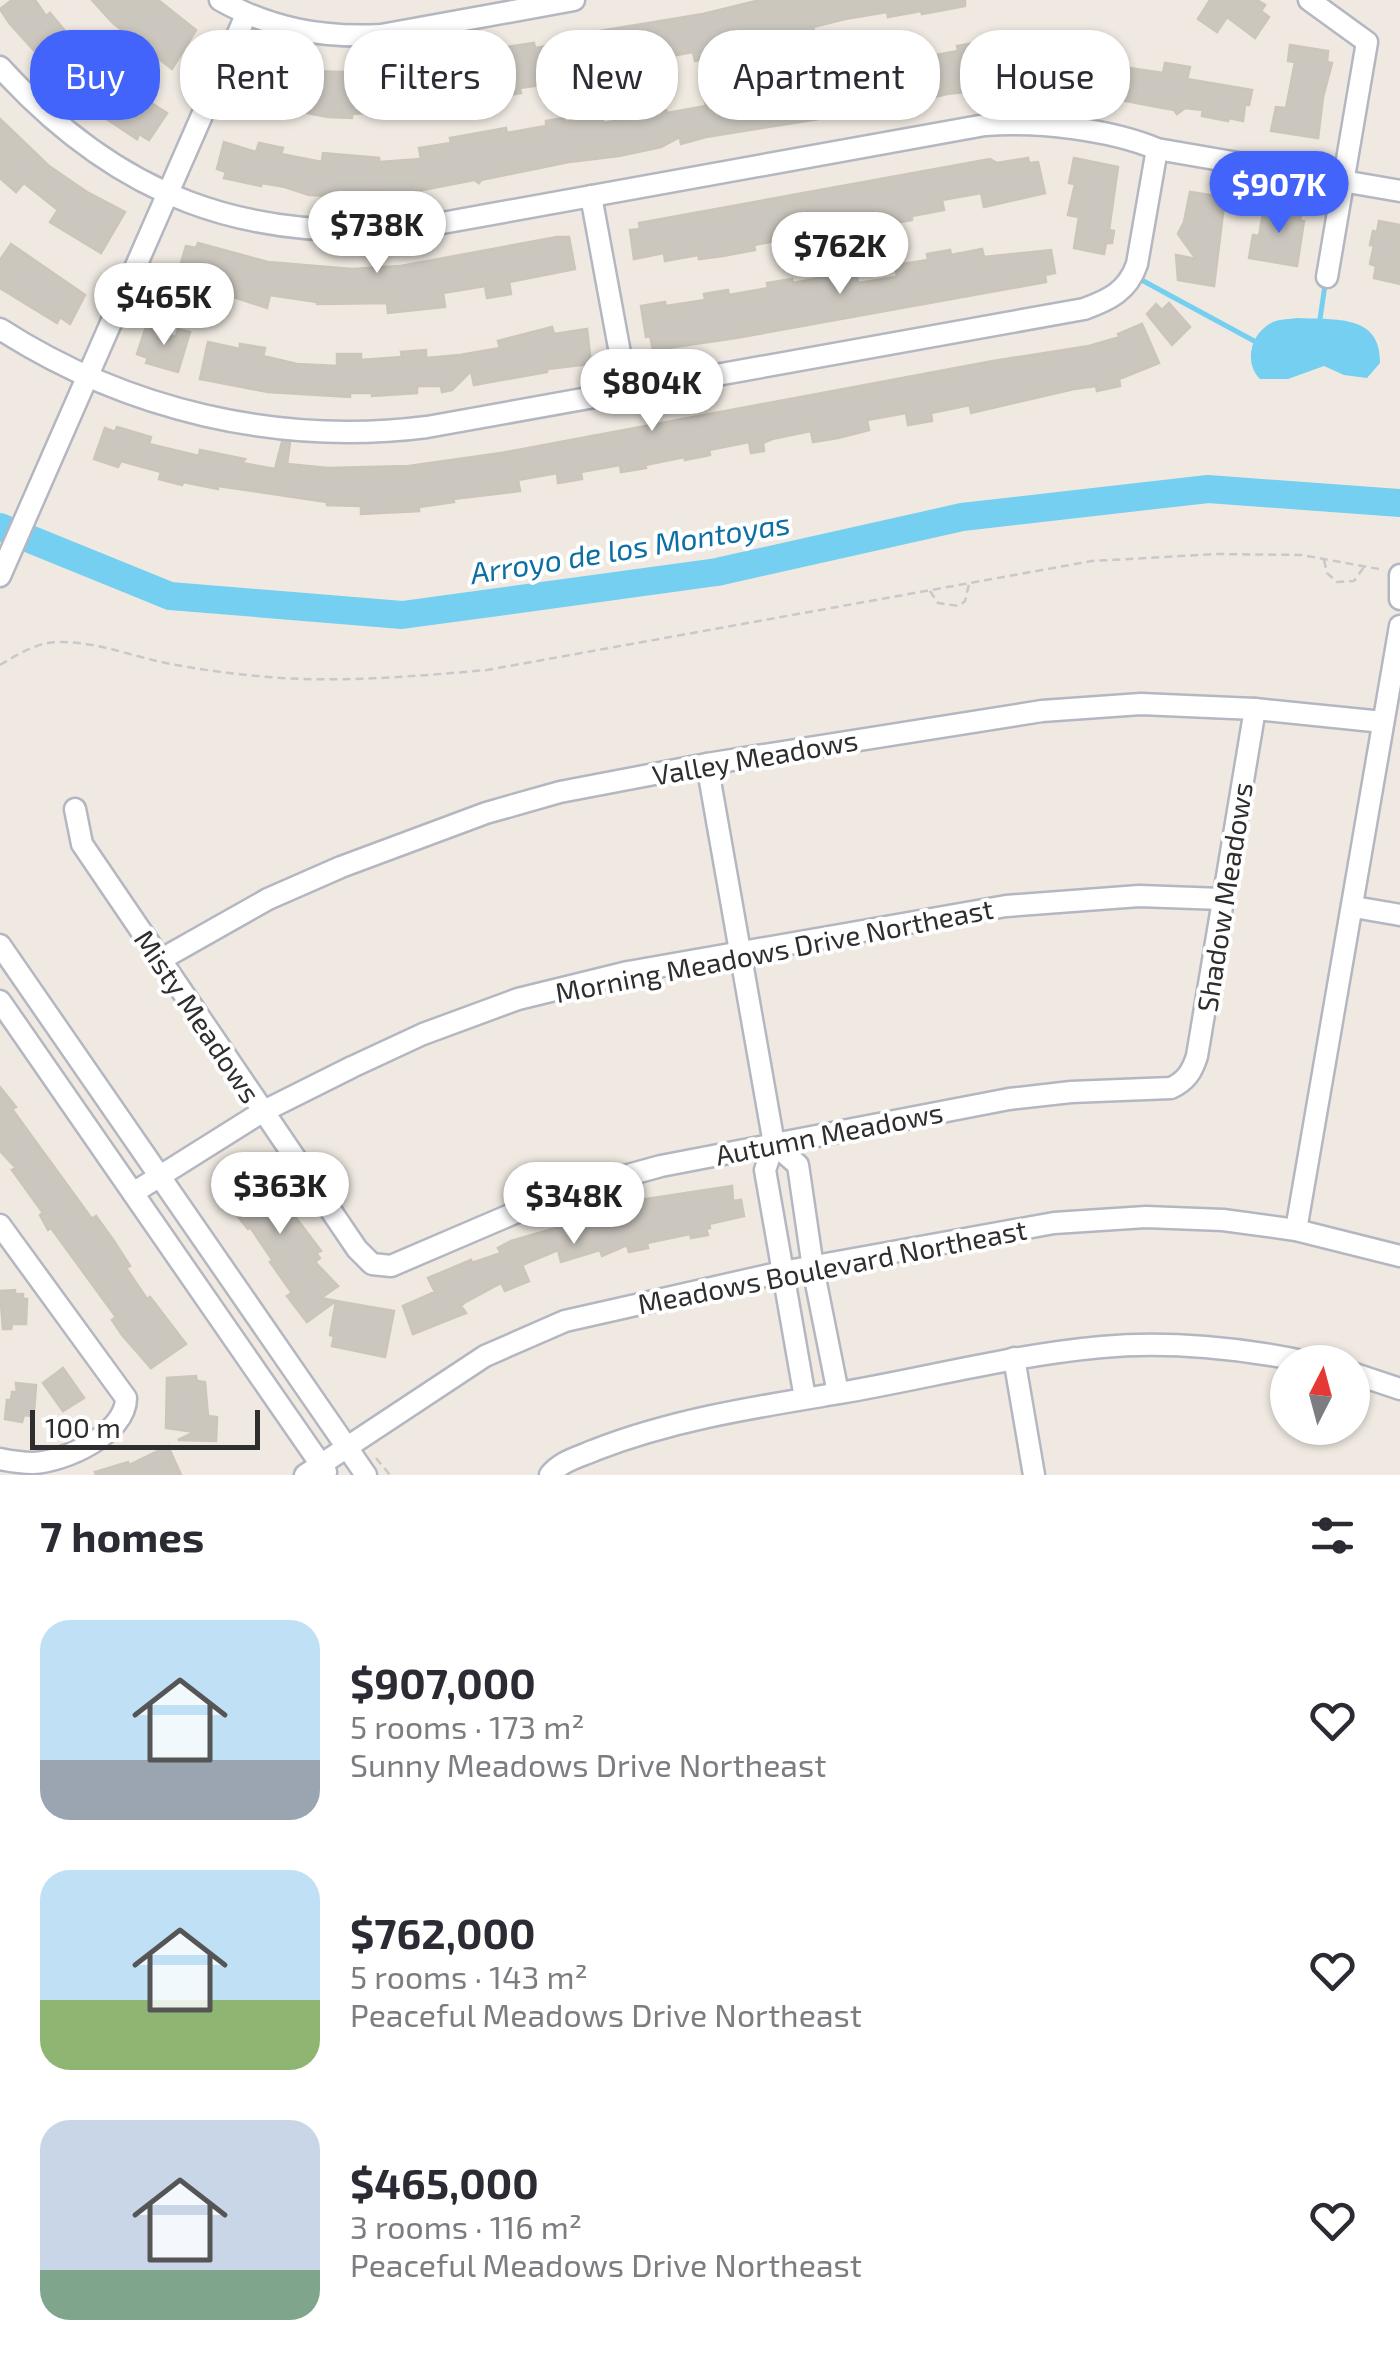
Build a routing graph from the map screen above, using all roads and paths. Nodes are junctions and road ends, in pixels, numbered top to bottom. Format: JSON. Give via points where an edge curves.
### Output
{"nodes":[{"id":1,"x":220,"y":0,"type":"edge"},
{"id":2,"x":1309,"y":0,"type":"edge"},
{"id":3,"x":562,"y":1,"type":"edge"},
{"id":4,"x":246,"y":15,"type":"junction"},
{"id":5,"x":0,"y":67,"type":"edge"},
{"id":6,"x":1158,"y":148,"type":"junction"},
{"id":7,"x":1344,"y":181,"type":"junction"},
{"id":8,"x":1400,"y":190,"type":"edge"},
{"id":9,"x":166,"y":194,"type":"junction"},
{"id":10,"x":592,"y":196,"type":"junction"},
{"id":11,"x":1326,"y":277,"type":"dead end"},
{"id":12,"x":0,"y":329,"type":"edge"},
{"id":13,"x":86,"y":378,"type":"junction"},
{"id":14,"x":627,"y":391,"type":"junction"},
{"id":15,"x":1324,"y":558,"type":"junction"},
{"id":16,"x":1365,"y":566,"type":"junction"},
{"id":17,"x":1391,"y":572,"type":"edge"},
{"id":18,"x":1,"y":575,"type":"edge"},
{"id":19,"x":968,"y":583,"type":"junction"},
{"id":20,"x":930,"y":591,"type":"junction"},
{"id":21,"x":1400,"y":599,"type":"edge"},
{"id":22,"x":1400,"y":626,"type":"edge"},
{"id":23,"x":0,"y":665,"type":"edge"},
{"id":24,"x":1256,"y":710,"type":"junction"},
{"id":25,"x":1383,"y":722,"type":"junction"},
{"id":26,"x":707,"y":764,"type":"junction"},
{"id":27,"x":75,"y":809,"type":"dead end"},
{"id":28,"x":1222,"y":899,"type":"junction"},
{"id":29,"x":1354,"y":907,"type":"junction"},
{"id":30,"x":1400,"y":915,"type":"edge"},
{"id":31,"x":0,"y":946,"type":"edge"},
{"id":32,"x":741,"y":953,"type":"junction"},
{"id":33,"x":160,"y":960,"type":"junction"},
{"id":34,"x":0,"y":1001,"type":"edge"},
{"id":35,"x":1184,"y":1082,"type":"joint"},
{"id":36,"x":262,"y":1112,"type":"junction"},
{"id":37,"x":774,"y":1144,"type":"junction"},
{"id":38,"x":160,"y":1178,"type":"junction"},
{"id":39,"x":133,"y":1193,"type":"junction"},
{"id":40,"x":0,"y":1225,"type":"edge"},
{"id":41,"x":1296,"y":1230,"type":"junction"},
{"id":42,"x":1400,"y":1256,"type":"edge"},
{"id":43,"x":372,"y":1264,"type":"joint"},
{"id":44,"x":813,"y":1268,"type":"junction"},
{"id":45,"x":782,"y":1272,"type":"junction"},
{"id":46,"x":1270,"y":1356,"type":"edge"},
{"id":47,"x":1014,"y":1358,"type":"junction"},
{"id":48,"x":1370,"y":1379,"type":"edge"},
{"id":49,"x":1400,"y":1389,"type":"edge"},
{"id":50,"x":838,"y":1393,"type":"junction"},
{"id":51,"x":805,"y":1398,"type":"junction"},
{"id":52,"x":347,"y":1447,"type":"junction"},
{"id":53,"x":0,"y":1460,"type":"edge"},
{"id":54,"x":318,"y":1471,"type":"edge"},
{"id":55,"x":366,"y":1475,"type":"edge"},
{"id":56,"x":550,"y":1475,"type":"edge"},
{"id":57,"x":1034,"y":1475,"type":"edge"}],
"edges":[{"from":1,"to":4,"type":"street"},
{"from":2,"to":7,"type":"street","via":[[1367,42]]},
{"from":3,"to":4,"type":"street","via":[[366,36],[316,34]]},
{"from":4,"to":9,"type":"street"},
{"from":5,"to":9,"type":"street","via":[[76,140]]},
{"from":6,"to":7,"type":"street"},
{"from":6,"to":10,"type":"street","via":[[1037,124],[985,125]]},
{"from":6,"to":14,"type":"street","via":[[1137,264],[1112,298],[1084,309]]},
{"from":7,"to":8,"type":"street"},
{"from":7,"to":11,"type":"street"},
{"from":9,"to":10,"type":"street","via":[[255,222],[365,232]]},
{"from":9,"to":13,"type":"street"},
{"from":10,"to":14,"type":"street"},
{"from":12,"to":13,"type":"street"},
{"from":13,"to":14,"type":"street","via":[[171,408],[322,432],[427,428]]},
{"from":13,"to":18,"type":"street"},
{"from":15,"to":16,"type":"path"},
{"from":15,"to":16,"type":"path","via":[[1336,582],[1354,581]]},
{"from":15,"to":19,"type":"path","via":[[1121,558]]},
{"from":16,"to":17,"type":"path"},
{"from":17,"to":21,"type":"street"},
{"from":19,"to":20,"type":"path"},
{"from":19,"to":20,"type":"path","via":[[959,606],[938,602]]},
{"from":20,"to":23,"type":"path","via":[[431,675],[276,677],[61,642]]},
{"from":22,"to":25,"type":"street"},
{"from":24,"to":25,"type":"street","name":"Valley Meadows"},
{"from":24,"to":26,"type":"street","name":"Valley Meadows","via":[[1140,704],[1042,711]]},
{"from":24,"to":28,"type":"street","name":"Shadow Meadows"},
{"from":25,"to":29,"type":"street"},
{"from":26,"to":32,"type":"street"},
{"from":26,"to":33,"type":"street","name":"Valley Meadows","via":[[486,813],[268,899]]},
{"from":27,"to":33,"type":"street","name":"Misty Meadows","via":[[82,844]]},
{"from":28,"to":32,"type":"street","name":"Morning Meadows Drive Northeast","via":[[1139,896],[1006,906]]},
{"from":28,"to":35,"type":"street","name":"Shadow Meadows","via":[[1198,1056]]},
{"from":29,"to":30,"type":"street"},
{"from":29,"to":41,"type":"street"},
{"from":31,"to":38,"type":"street"},
{"from":32,"to":36,"type":"street","name":"Morning Meadows Drive Northeast","via":[[518,999],[422,1034]]},
{"from":32,"to":37,"type":"street"},
{"from":33,"to":36,"type":"street","name":"Misty Meadows"},
{"from":34,"to":39,"type":"street"},
{"from":35,"to":37,"type":"street","name":"Autumn Meadows","via":[[1009,1099]]},
{"from":36,"to":38,"type":"street","name":"Morning Meadows Drive Northeast"},
{"from":36,"to":43,"type":"street","name":"Misty Meadows"},
{"from":37,"to":43,"type":"street","name":"Autumn Meadows","via":[[559,1194],[391,1266]]},
{"from":37,"to":44,"type":"street","via":[[798,1165]]},
{"from":37,"to":45,"type":"street","via":[[765,1170]]},
{"from":38,"to":39,"type":"street","name":"Morning Meadows Drive Northeast"},
{"from":38,"to":52,"type":"street"},
{"from":39,"to":54,"type":"street"},
{"from":40,"to":53,"type":"street","via":[[126,1398],[115,1425],[76,1453],[34,1463]]},
{"from":41,"to":42,"type":"street","name":"Meadows Boulevard Northeast"},
{"from":41,"to":44,"type":"street","name":"Meadows Boulevard Northeast","via":[[1166,1218],[1054,1223]]},
{"from":44,"to":45,"type":"street","name":"Meadows Boulevard Northeast"},
{"from":44,"to":50,"type":"street"},
{"from":45,"to":51,"type":"street"},
{"from":45,"to":52,"type":"street","name":"Meadows Boulevard Northeast","via":[[565,1320],[485,1356]]},
{"from":46,"to":47,"type":"street","via":[[1106,1346]]},
{"from":47,"to":50,"type":"street"},
{"from":47,"to":57,"type":"street"},
{"from":48,"to":49,"type":"street"},
{"from":50,"to":51,"type":"street"},
{"from":51,"to":56,"type":"street","via":[[628,1438],[558,1465]]},
{"from":52,"to":54,"type":"street","name":"Meadows Boulevard Northeast"},
{"from":52,"to":55,"type":"street"}]}
